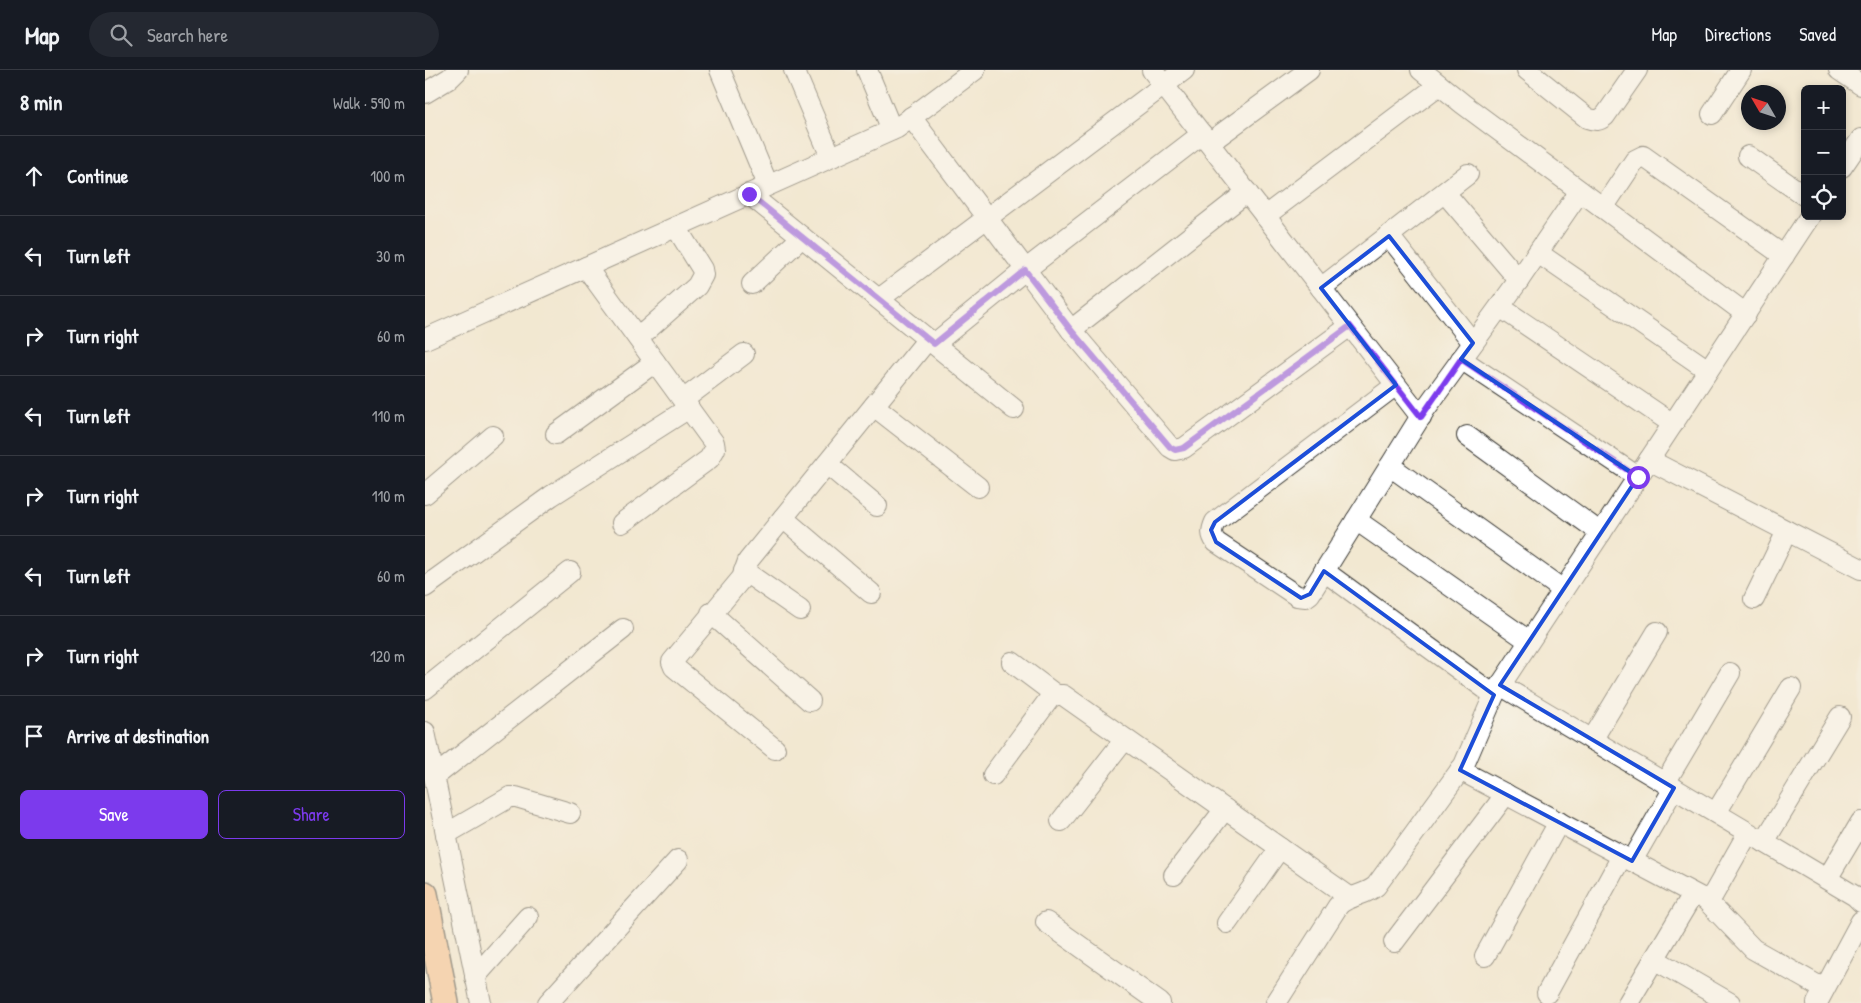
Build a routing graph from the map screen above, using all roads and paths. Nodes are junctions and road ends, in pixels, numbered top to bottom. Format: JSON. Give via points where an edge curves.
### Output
{"nodes":[{"id":1,"x":794,"y":70,"type":"edge"},
{"id":2,"x":867,"y":70,"type":"edge"},
{"id":3,"x":975,"y":70,"type":"edge"},
{"id":4,"x":1184,"y":70,"type":"edge"},
{"id":5,"x":1309,"y":70,"type":"edge"},
{"id":6,"x":1421,"y":70,"type":"edge"},
{"id":7,"x":1527,"y":70,"type":"edge"},
{"id":8,"x":1637,"y":70,"type":"edge"},
{"id":9,"x":1741,"y":70,"type":"edge"},
{"id":10,"x":1839,"y":70,"type":"edge"},
{"id":11,"x":725,"y":71,"type":"edge"},
{"id":12,"x":443,"y":75,"type":"edge"},
{"id":13,"x":1158,"y":77,"type":"edge"},
{"id":14,"x":1861,"y":84,"type":"edge"},
{"id":15,"x":1439,"y":85,"type":"junction"},
{"id":16,"x":425,"y":93,"type":"edge"},
{"id":17,"x":1712,"y":114,"type":"dead end"},
{"id":18,"x":911,"y":117,"type":"junction"},
{"id":19,"x":892,"y":130,"type":"junction"},
{"id":20,"x":1205,"y":139,"type":"junction"},
{"id":21,"x":1861,"y":139,"type":"edge"},
{"id":22,"x":1748,"y":156,"type":"dead end"},
{"id":23,"x":831,"y":157,"type":"junction"},
{"id":24,"x":1846,"y":161,"type":"edge"},
{"id":25,"x":1469,"y":174,"type":"dead end"},
{"id":26,"x":768,"y":185,"type":"junction"},
{"id":27,"x":1580,"y":191,"type":"junction"},
{"id":28,"x":1247,"y":192,"type":"junction"},
{"id":29,"x":1445,"y":193,"type":"junction"},
{"id":30,"x":1801,"y":193,"type":"edge"},
{"id":31,"x":749,"y":194,"type":"junction"},
{"id":32,"x":1603,"y":208,"type":"junction"},
{"id":33,"x":1265,"y":216,"type":"junction"},
{"id":34,"x":987,"y":219,"type":"junction"},
{"id":35,"x":1807,"y":220,"type":"edge"},
{"id":36,"x":675,"y":227,"type":"junction"},
{"id":37,"x":1389,"y":236,"type":"junction"},
{"id":38,"x":802,"y":237,"type":"junction"},
{"id":39,"x":1538,"y":253,"type":"junction"},
{"id":40,"x":1784,"y":256,"type":"junction"},
{"id":41,"x":586,"y":267,"type":"junction"},
{"id":42,"x":1025,"y":270,"type":"junction"},
{"id":43,"x":1519,"y":280,"type":"junction"},
{"id":44,"x":752,"y":284,"type":"dead end"},
{"id":45,"x":1321,"y":288,"type":"junction"},
{"id":46,"x":879,"y":299,"type":"junction"},
{"id":47,"x":1500,"y":306,"type":"junction"},
{"id":48,"x":1746,"y":314,"type":"junction"},
{"id":49,"x":1350,"y":326,"type":"junction"},
{"id":50,"x":1071,"y":330,"type":"junction"},
{"id":51,"x":638,"y":338,"type":"junction"},
{"id":52,"x":425,"y":339,"type":"edge"},
{"id":53,"x":931,"y":342,"type":"junction"},
{"id":54,"x":1473,"y":343,"type":"junction"},
{"id":55,"x":744,"y":354,"type":"dead end"},
{"id":56,"x":1461,"y":359,"type":"junction"},
{"id":57,"x":655,"y":362,"type":"junction"},
{"id":58,"x":1708,"y":370,"type":"junction"},
{"id":59,"x":1395,"y":385,"type":"junction"},
{"id":60,"x":686,"y":404,"type":"junction"},
{"id":61,"x":874,"y":406,"type":"junction"},
{"id":62,"x":1014,"y":409,"type":"dead end"},
{"id":63,"x":1421,"y":417,"type":"junction"},
{"id":64,"x":1673,"y":424,"type":"junction"},
{"id":65,"x":556,"y":434,"type":"dead end"},
{"id":66,"x":493,"y":436,"type":"dead end"},
{"id":67,"x":1467,"y":436,"type":"dead end"},
{"id":68,"x":1649,"y":460,"type":"junction"},
{"id":69,"x":827,"y":464,"type":"junction"},
{"id":70,"x":1390,"y":466,"type":"junction"},
{"id":71,"x":1638,"y":477,"type":"junction"},
{"id":72,"x":978,"y":487,"type":"dead end"},
{"id":73,"x":425,"y":494,"type":"edge"},
{"id":74,"x":877,"y":506,"type":"dead end"},
{"id":75,"x":783,"y":518,"type":"junction"},
{"id":76,"x":1356,"y":520,"type":"junction"},
{"id":77,"x":622,"y":523,"type":"dead end"},
{"id":78,"x":1787,"y":531,"type":"junction"},
{"id":79,"x":1601,"y":533,"type":"junction"},
{"id":80,"x":1861,"y":569,"type":"edge"},
{"id":81,"x":744,"y":571,"type":"junction"},
{"id":82,"x":1324,"y":571,"type":"junction"},
{"id":83,"x":570,"y":572,"type":"dead end"},
{"id":84,"x":425,"y":587,"type":"edge"},
{"id":85,"x":1563,"y":590,"type":"junction"},
{"id":86,"x":871,"y":593,"type":"dead end"},
{"id":87,"x":1753,"y":599,"type":"dead end"},
{"id":88,"x":799,"y":610,"type":"dead end"},
{"id":89,"x":711,"y":614,"type":"junction"},
{"id":90,"x":623,"y":630,"type":"dead end"},
{"id":91,"x":1657,"y":632,"type":"dead end"},
{"id":92,"x":1529,"y":641,"type":"junction"},
{"id":93,"x":1012,"y":662,"type":"dead end"},
{"id":94,"x":1730,"y":673,"type":"dead end"},
{"id":95,"x":1791,"y":688,"type":"dead end"},
{"id":96,"x":425,"y":689,"type":"edge"},
{"id":97,"x":1497,"y":690,"type":"junction"},
{"id":98,"x":1056,"y":695,"type":"junction"},
{"id":99,"x":810,"y":701,"type":"dead end"},
{"id":100,"x":1840,"y":717,"type":"dead end"},
{"id":101,"x":425,"y":732,"type":"edge"},
{"id":102,"x":1125,"y":739,"type":"junction"},
{"id":103,"x":1592,"y":740,"type":"junction"},
{"id":104,"x":775,"y":749,"type":"dead end"},
{"id":105,"x":1460,"y":770,"type":"junction"},
{"id":106,"x":993,"y":775,"type":"dead end"},
{"id":107,"x":434,"y":777,"type":"junction"},
{"id":108,"x":1670,"y":786,"type":"junction"},
{"id":109,"x":1506,"y":794,"type":"junction"},
{"id":110,"x":1225,"y":809,"type":"junction"},
{"id":111,"x":570,"y":813,"type":"dead end"},
{"id":112,"x":1716,"y":813,"type":"junction"},
{"id":113,"x":1061,"y":821,"type":"dead end"},
{"id":114,"x":1559,"y":822,"type":"junction"},
{"id":115,"x":1861,"y":822,"type":"edge"},
{"id":116,"x":446,"y":834,"type":"junction"},
{"id":117,"x":1756,"y":837,"type":"junction"},
{"id":118,"x":1280,"y":848,"type":"junction"},
{"id":119,"x":1627,"y":858,"type":"junction"},
{"id":120,"x":678,"y":860,"type":"dead end"},
{"id":121,"x":1174,"y":875,"type":"dead end"},
{"id":122,"x":1827,"y":879,"type":"junction"},
{"id":123,"x":425,"y":894,"type":"edge"},
{"id":124,"x":1699,"y":896,"type":"junction"},
{"id":125,"x":1351,"y":898,"type":"junction"},
{"id":126,"x":1861,"y":902,"type":"edge"},
{"id":127,"x":528,"y":917,"type":"dead end"},
{"id":128,"x":1861,"y":921,"type":"edge"},
{"id":129,"x":1046,"y":922,"type":"dead end"},
{"id":130,"x":1227,"y":923,"type":"dead end"},
{"id":131,"x":1394,"y":942,"type":"dead end"},
{"id":132,"x":1485,"y":956,"type":"dead end"},
{"id":133,"x":1654,"y":960,"type":"junction"},
{"id":134,"x":475,"y":977,"type":"junction"},
{"id":135,"x":1547,"y":993,"type":"dead end"},
{"id":136,"x":1821,"y":996,"type":"edge"},
{"id":137,"x":446,"y":1003,"type":"edge"},
{"id":138,"x":481,"y":1003,"type":"edge"},
{"id":139,"x":548,"y":1003,"type":"edge"},
{"id":140,"x":1160,"y":1003,"type":"edge"},
{"id":141,"x":1276,"y":1003,"type":"edge"},
{"id":142,"x":1628,"y":1003,"type":"edge"},
{"id":143,"x":1730,"y":1003,"type":"edge"}],
"edges":[{"from":1,"to":23,"type":"street"},
{"from":2,"to":19,"type":"street"},
{"from":3,"to":18,"type":"street"},
{"from":4,"to":13,"type":"street"},
{"from":5,"to":20,"type":"street"},
{"from":6,"to":15,"type":"street"},
{"from":7,"to":8,"type":"street","via":[[1594,121],[1605,116]]},
{"from":9,"to":17,"type":"street"},
{"from":10,"to":14,"type":"street"},
{"from":11,"to":26,"type":"street"},
{"from":12,"to":16,"type":"street"},
{"from":13,"to":20,"type":"street"},
{"from":13,"to":34,"type":"street"},
{"from":15,"to":27,"type":"street"},
{"from":15,"to":33,"type":"street"},
{"from":18,"to":19,"type":"street"},
{"from":18,"to":34,"type":"street"},
{"from":19,"to":23,"type":"street"},
{"from":20,"to":28,"type":"street"},
{"from":20,"to":42,"type":"street"},
{"from":21,"to":24,"type":"street"},
{"from":22,"to":30,"type":"street"},
{"from":23,"to":26,"type":"street"},
{"from":25,"to":29,"type":"street"},
{"from":26,"to":31,"type":"street"},
{"from":27,"to":32,"type":"street"},
{"from":27,"to":39,"type":"street"},
{"from":28,"to":33,"type":"street"},
{"from":28,"to":50,"type":"street"},
{"from":29,"to":37,"type":"street"},
{"from":29,"to":43,"type":"street"},
{"from":31,"to":36,"type":"street"},
{"from":31,"to":38,"type":"street"},
{"from":32,"to":40,"type":"street","via":[[1635,160],[1643,156]]},
{"from":32,"to":48,"type":"street"},
{"from":33,"to":45,"type":"street"},
{"from":34,"to":42,"type":"street"},
{"from":34,"to":46,"type":"street"},
{"from":35,"to":40,"type":"street"},
{"from":36,"to":41,"type":"street"},
{"from":36,"to":51,"type":"street","via":[[703,275],[697,286]]},
{"from":37,"to":45,"type":"street"},
{"from":37,"to":54,"type":"street"},
{"from":38,"to":44,"type":"street"},
{"from":38,"to":46,"type":"street"},
{"from":39,"to":43,"type":"street"},
{"from":39,"to":58,"type":"street"},
{"from":40,"to":48,"type":"street"},
{"from":41,"to":51,"type":"street"},
{"from":41,"to":52,"type":"street"},
{"from":42,"to":50,"type":"street"},
{"from":42,"to":53,"type":"street"},
{"from":43,"to":47,"type":"street"},
{"from":45,"to":49,"type":"street"},
{"from":46,"to":53,"type":"street"},
{"from":47,"to":54,"type":"street"},
{"from":47,"to":64,"type":"street"},
{"from":48,"to":58,"type":"street"},
{"from":49,"to":50,"type":"street","via":[[1179,450],[1170,447]]},
{"from":49,"to":59,"type":"street"},
{"from":51,"to":57,"type":"street"},
{"from":53,"to":61,"type":"street"},
{"from":53,"to":62,"type":"street"},
{"from":54,"to":56,"type":"street"},
{"from":55,"to":60,"type":"street"},
{"from":56,"to":63,"type":"street"},
{"from":56,"to":71,"type":"street"},
{"from":57,"to":60,"type":"street"},
{"from":57,"to":65,"type":"street"},
{"from":58,"to":64,"type":"street"},
{"from":59,"to":63,"type":"street"},
{"from":59,"to":82,"type":"street","via":[[1215,522],[1211,530],[1216,542],[1301,598],[1310,594]]},
{"from":60,"to":77,"type":"street","via":[[714,443],[713,454]]},
{"from":60,"to":84,"type":"street"},
{"from":61,"to":69,"type":"street"},
{"from":61,"to":72,"type":"street"},
{"from":63,"to":70,"type":"street"},
{"from":64,"to":68,"type":"street"},
{"from":66,"to":73,"type":"street"},
{"from":67,"to":79,"type":"street"},
{"from":68,"to":71,"type":"street"},
{"from":68,"to":78,"type":"street"},
{"from":69,"to":74,"type":"street"},
{"from":69,"to":75,"type":"street"},
{"from":70,"to":76,"type":"street"},
{"from":70,"to":85,"type":"street"},
{"from":71,"to":79,"type":"street"},
{"from":75,"to":81,"type":"street","via":[[748,561]]},
{"from":75,"to":86,"type":"street"},
{"from":76,"to":82,"type":"street"},
{"from":76,"to":92,"type":"street"},
{"from":78,"to":80,"type":"street"},
{"from":78,"to":87,"type":"street"},
{"from":79,"to":85,"type":"street"},
{"from":81,"to":88,"type":"street"},
{"from":81,"to":89,"type":"street","via":[[742,578]]},
{"from":82,"to":97,"type":"street"},
{"from":83,"to":96,"type":"street"},
{"from":85,"to":92,"type":"street"},
{"from":89,"to":99,"type":"street"},
{"from":89,"to":104,"type":"street","via":[[672,664]]},
{"from":90,"to":107,"type":"street"},
{"from":91,"to":103,"type":"street"},
{"from":92,"to":97,"type":"street"},
{"from":93,"to":98,"type":"street"},
{"from":94,"to":108,"type":"street"},
{"from":95,"to":112,"type":"street"},
{"from":97,"to":103,"type":"street"},
{"from":97,"to":105,"type":"street"},
{"from":98,"to":102,"type":"street","via":[[1068,698]]},
{"from":98,"to":106,"type":"street","via":[[1050,698]]},
{"from":100,"to":117,"type":"street"},
{"from":101,"to":107,"type":"street"},
{"from":102,"to":110,"type":"street"},
{"from":102,"to":113,"type":"street"},
{"from":103,"to":108,"type":"street"},
{"from":105,"to":109,"type":"street"},
{"from":105,"to":125,"type":"street","via":[[1375,886]]},
{"from":107,"to":116,"type":"street"},
{"from":108,"to":112,"type":"street"},
{"from":108,"to":119,"type":"street"},
{"from":109,"to":114,"type":"street"},
{"from":109,"to":131,"type":"street"},
{"from":110,"to":118,"type":"street"},
{"from":110,"to":121,"type":"street"},
{"from":111,"to":116,"type":"street","via":[[510,797]]},
{"from":112,"to":117,"type":"street"},
{"from":114,"to":119,"type":"street"},
{"from":114,"to":132,"type":"street"},
{"from":115,"to":122,"type":"street"},
{"from":116,"to":134,"type":"street"},
{"from":117,"to":122,"type":"street"},
{"from":117,"to":124,"type":"street","via":[[1713,895]]},
{"from":118,"to":125,"type":"street"},
{"from":118,"to":130,"type":"street"},
{"from":119,"to":124,"type":"street"},
{"from":119,"to":135,"type":"street"},
{"from":120,"to":139,"type":"street"},
{"from":122,"to":126,"type":"street"},
{"from":123,"to":137,"type":"main road"},
{"from":124,"to":133,"type":"street"},
{"from":124,"to":136,"type":"street","via":[[1753,949]]},
{"from":125,"to":141,"type":"street","via":[[1338,906]]},
{"from":127,"to":134,"type":"street"},
{"from":128,"to":136,"type":"street"},
{"from":129,"to":140,"type":"street"},
{"from":133,"to":142,"type":"street"},
{"from":133,"to":143,"type":"street"},
{"from":134,"to":138,"type":"street"}]}
